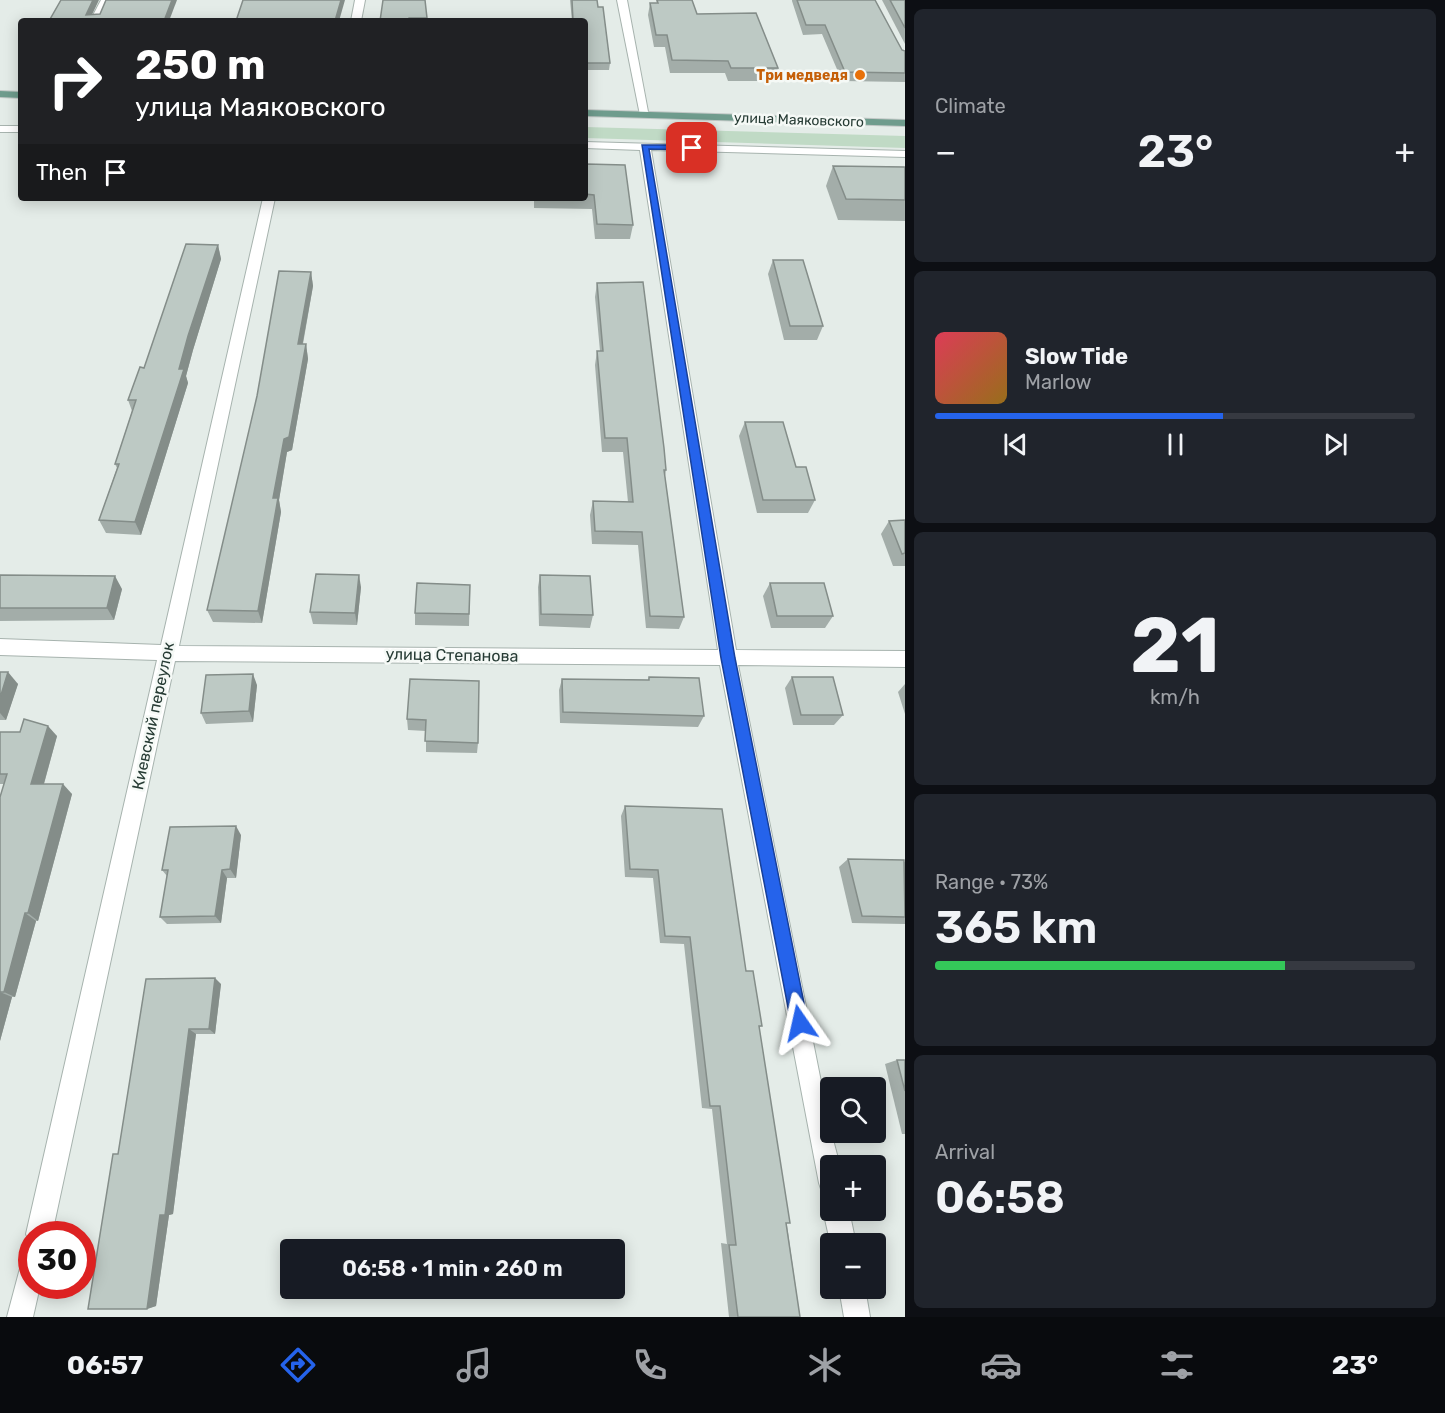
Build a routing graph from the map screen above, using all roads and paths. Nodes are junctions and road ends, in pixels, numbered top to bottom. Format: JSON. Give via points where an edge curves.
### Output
{"nodes":[{"id":1,"x":106,"y":0,"type":"edge"},
{"id":2,"x":360,"y":0,"type":"edge"},
{"id":3,"x":622,"y":0,"type":"edge"},
{"id":4,"x":97,"y":18,"type":"edge"},
{"id":5,"x":357,"y":18,"type":"edge"},
{"id":6,"x":0,"y":94,"type":"edge"},
{"id":7,"x":18,"y":95,"type":"edge"},
{"id":8,"x":588,"y":113,"type":"edge"},
{"id":9,"x":645,"y":115,"type":"junction"},
{"id":10,"x":905,"y":123,"type":"edge"},
{"id":11,"x":0,"y":129,"type":"edge"},
{"id":12,"x":18,"y":129,"type":"edge"},
{"id":13,"x":588,"y":145,"type":"edge"},
{"id":14,"x":645,"y":147,"type":"junction"},
{"id":15,"x":905,"y":154,"type":"edge"},
{"id":16,"x":268,"y":201,"type":"edge"},
{"id":17,"x":0,"y":647,"type":"edge"},
{"id":18,"x":167,"y":653,"type":"junction"},
{"id":19,"x":728,"y":658,"type":"junction"},
{"id":20,"x":905,"y":659,"type":"edge"},
{"id":21,"x":826,"y":1155,"type":"edge"},
{"id":22,"x":42,"y":1221,"type":"edge"},
{"id":23,"x":24,"y":1299,"type":"edge"},
{"id":24,"x":854,"y":1299,"type":"edge"},
{"id":25,"x":20,"y":1317,"type":"edge"},
{"id":26,"x":857,"y":1317,"type":"edge"}],
"edges":[{"from":1,"to":4,"type":"street"},
{"from":2,"to":5,"type":"street"},
{"from":3,"to":9,"type":"street"},
{"from":6,"to":7,"type":"main road"},
{"from":8,"to":9,"type":"main road","name":"улица Маяковского"},
{"from":9,"to":10,"type":"main road","name":"улица Маяковского"},
{"from":11,"to":12,"type":"street"},
{"from":13,"to":14,"type":"street","name":"улица Маяковского"},
{"from":14,"to":15,"type":"street","name":"улица Маяковского"},
{"from":14,"to":19,"type":"street"},
{"from":16,"to":18,"type":"street","name":"Киевский переулок"},
{"from":17,"to":18,"type":"street","name":"улица Степанова"},
{"from":18,"to":19,"type":"street","name":"улица Степанова"},
{"from":18,"to":22,"type":"street","name":"Киевский переулок"},
{"from":19,"to":20,"type":"street","name":"улица Степанова"},
{"from":19,"to":21,"type":"street"},
{"from":23,"to":25,"type":"street"},
{"from":24,"to":26,"type":"street"}]}
